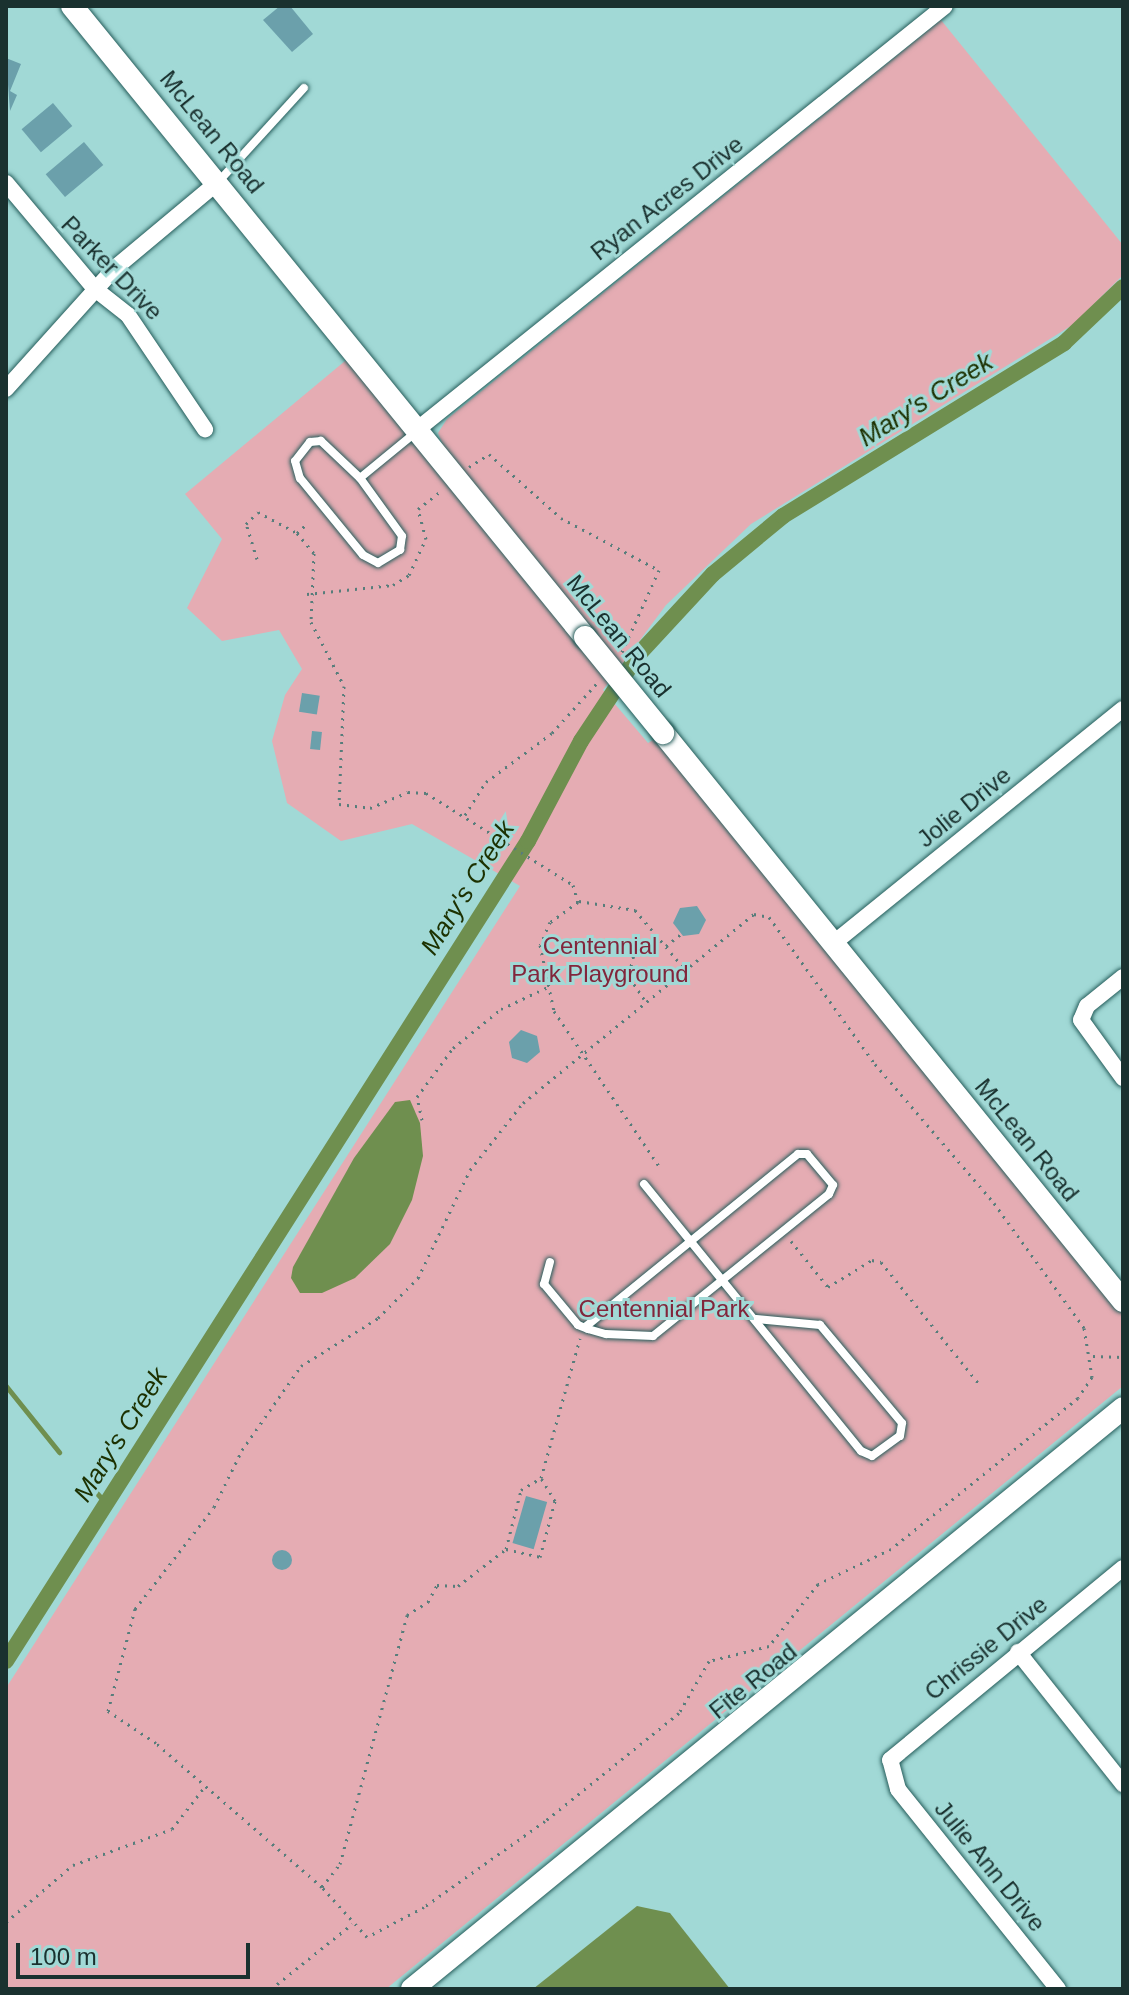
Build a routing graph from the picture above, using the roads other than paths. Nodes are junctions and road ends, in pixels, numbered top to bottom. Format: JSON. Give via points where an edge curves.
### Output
{"nodes":[{"id":1,"x":72,"y":6,"type":"edge"},
{"id":2,"x":945,"y":6,"type":"edge"},
{"id":3,"x":304,"y":88,"type":"dead end"},
{"id":4,"x":218,"y":182,"type":"junction"},
{"id":5,"x":6,"y":183,"type":"edge"},
{"id":6,"x":95,"y":289,"type":"junction"},
{"id":7,"x":6,"y":389,"type":"edge"},
{"id":8,"x":419,"y":428,"type":"junction"},
{"id":9,"x":205,"y":429,"type":"dead end"},
{"id":10,"x":360,"y":478,"type":"junction"},
{"id":11,"x":1123,"y":709,"type":"edge"},
{"id":12,"x":835,"y":942,"type":"junction"},
{"id":13,"x":1123,"y":977,"type":"edge"},
{"id":14,"x":1123,"y":1078,"type":"edge"},
{"id":15,"x":644,"y":1184,"type":"dead end"},
{"id":16,"x":690,"y":1241,"type":"junction"},
{"id":17,"x":550,"y":1262,"type":"dead end"},
{"id":18,"x":722,"y":1281,"type":"junction"},
{"id":19,"x":1123,"y":1301,"type":"edge"},
{"id":20,"x":756,"y":1319,"type":"junction"},
{"id":21,"x":585,"y":1327,"type":"junction"},
{"id":22,"x":1123,"y":1408,"type":"edge"},
{"id":23,"x":1123,"y":1568,"type":"edge"},
{"id":24,"x":1018,"y":1652,"type":"junction"},
{"id":25,"x":890,"y":1770,"type":"joint"},
{"id":26,"x":1123,"y":1784,"type":"edge"},
{"id":27,"x":412,"y":1989,"type":"edge"},
{"id":28,"x":1058,"y":1989,"type":"edge"}],
"edges":[{"from":1,"to":4,"type":"street","name":"McLean Road"},
{"from":2,"to":8,"type":"street","name":"Ryan Acres Drive"},
{"from":3,"to":4,"type":"lane"},
{"from":4,"to":6,"type":"street","via":[[147,236]]},
{"from":4,"to":8,"type":"street","name":"McLean Road"},
{"from":5,"to":6,"type":"street","name":"Parker Drive"},
{"from":6,"to":7,"type":"street"},
{"from":6,"to":9,"type":"street","name":"Parker Drive","via":[[128,315],[164,361]]},
{"from":8,"to":10,"type":"lane"},
{"from":8,"to":12,"type":"street","name":"McLean Road","bridge":true},
{"from":10,"to":10,"type":"lane","via":[[399,527],[400,550],[386,560],[363,555],[295,472],[295,461],[310,442],[321,441]]},
{"from":11,"to":12,"type":"street","name":"Jolie Drive"},
{"from":12,"to":19,"type":"street","name":"McLean Road"},
{"from":13,"to":14,"type":"street","via":[[1087,1006],[1081,1020]]},
{"from":15,"to":16,"type":"lane"},
{"from":16,"to":18,"type":"lane"},
{"from":16,"to":18,"type":"lane","via":[[803,1152],[832,1190]]},
{"from":16,"to":21,"type":"lane"},
{"from":17,"to":21,"type":"lane","via":[[544,1284]]},
{"from":18,"to":20,"type":"lane"},
{"from":18,"to":21,"type":"lane","via":[[653,1336]]},
{"from":20,"to":20,"type":"lane","via":[[861,1451],[879,1453],[904,1432],[820,1325]]},
{"from":22,"to":27,"type":"street","name":"Fite Road"},
{"from":23,"to":24,"type":"street","name":"Chrissie Drive"},
{"from":24,"to":25,"type":"street","name":"Chrissie Drive","via":[[896,1752]]},
{"from":24,"to":26,"type":"street"},
{"from":25,"to":28,"type":"street","name":"Julie Ann Drive","via":[[898,1789]]}]}
